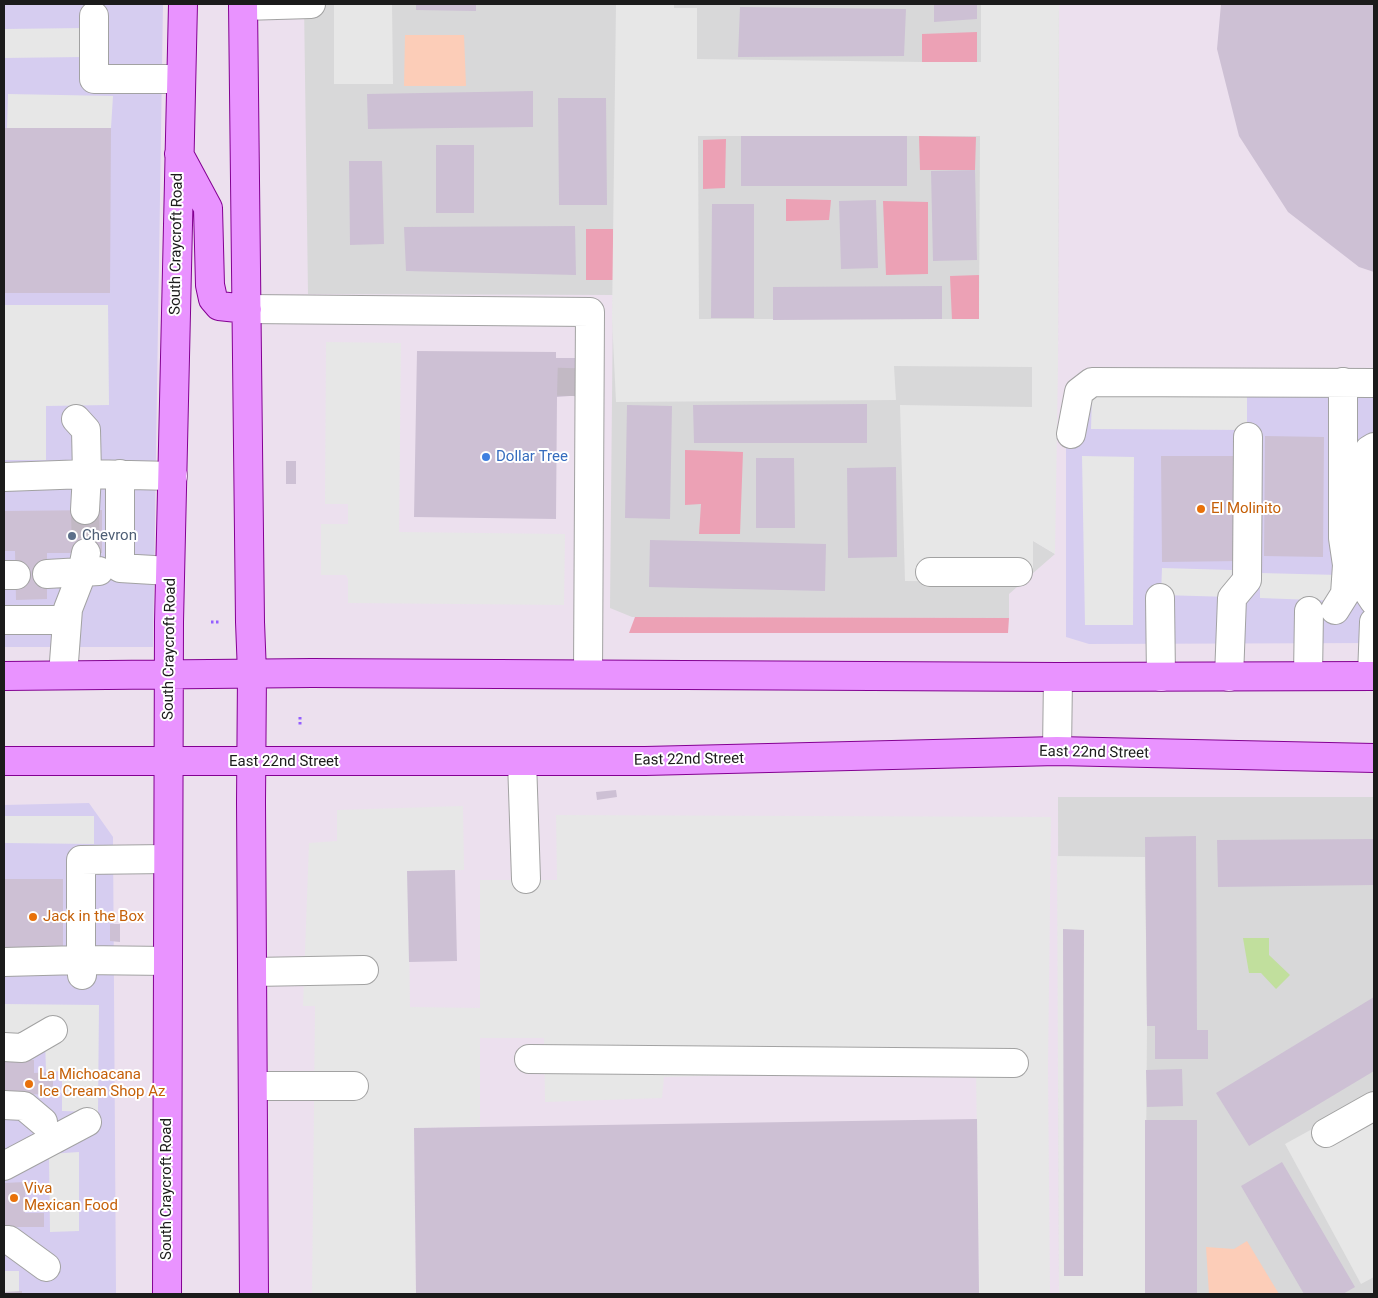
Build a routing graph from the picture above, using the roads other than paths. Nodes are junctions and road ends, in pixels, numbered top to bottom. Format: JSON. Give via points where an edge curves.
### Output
{"nodes":[{"id":1,"x":183,"y":4,"type":"edge"},
{"id":2,"x":311,"y":4,"type":"edge"},
{"id":3,"x":243,"y":5,"type":"edge"},
{"id":4,"x":94,"y":16,"type":"dead end"},
{"id":5,"x":181,"y":79,"type":"junction"},
{"id":6,"x":179,"y":153,"type":"junction"},
{"id":7,"x":247,"y":309,"type":"junction"},
{"id":8,"x":567,"y":312,"type":"junction"},
{"id":9,"x":572,"y":358,"type":"tunnel mouth"},
{"id":10,"x":1343,"y":382,"type":"junction"},
{"id":11,"x":1374,"y":383,"type":"edge"},
{"id":12,"x":571,"y":396,"type":"tunnel mouth"},
{"id":13,"x":76,"y":420,"type":"dead end"},
{"id":14,"x":1071,"y":434,"type":"dead end"},
{"id":15,"x":1248,"y":437,"type":"dead end"},
{"id":16,"x":1374,"y":447,"type":"edge"},
{"id":17,"x":86,"y":474,"type":"junction"},
{"id":18,"x":120,"y":474,"type":"junction"},
{"id":19,"x":173,"y":476,"type":"junction"},
{"id":20,"x":4,"y":477,"type":"edge"},
{"id":21,"x":589,"y":509,"type":"junction"},
{"id":22,"x":85,"y":510,"type":"tunnel mouth"},
{"id":23,"x":84,"y":563,"type":"junction"},
{"id":24,"x":120,"y":568,"type":"junction"},
{"id":25,"x":170,"y":571,"type":"junction"},
{"id":26,"x":930,"y":572,"type":"dead end"},
{"id":27,"x":1018,"y":572,"type":"dead end"},
{"id":28,"x":47,"y":574,"type":"dead end"},
{"id":29,"x":1160,"y":598,"type":"dead end"},
{"id":30,"x":1374,"y":601,"type":"edge"},
{"id":31,"x":4,"y":620,"type":"edge"},
{"id":32,"x":67,"y":620,"type":"junction"},
{"id":33,"x":1374,"y":622,"type":"edge"},
{"id":34,"x":252,"y":672,"type":"junction"},
{"id":35,"x":169,"y":674,"type":"junction"},
{"id":36,"x":588,"y":674,"type":"junction"},
{"id":37,"x":63,"y":675,"type":"junction"},
{"id":38,"x":4,"y":676,"type":"edge"},
{"id":39,"x":1308,"y":676,"type":"junction"},
{"id":40,"x":1373,"y":676,"type":"edge"},
{"id":41,"x":1058,"y":677,"type":"junction"},
{"id":42,"x":1161,"y":677,"type":"junction"},
{"id":43,"x":1229,"y":677,"type":"junction"},
{"id":44,"x":1057,"y":751,"type":"junction"},
{"id":45,"x":1374,"y":758,"type":"edge"},
{"id":46,"x":4,"y":761,"type":"edge"},
{"id":47,"x":169,"y":761,"type":"junction"},
{"id":48,"x":522,"y":761,"type":"junction"},
{"id":49,"x":251,"y":762,"type":"junction"},
{"id":50,"x":168,"y":858,"type":"junction"},
{"id":51,"x":526,"y":879,"type":"dead end"},
{"id":52,"x":168,"y":961,"type":"junction"},
{"id":53,"x":4,"y":962,"type":"edge"},
{"id":54,"x":82,"y":967,"type":"junction"},
{"id":55,"x":364,"y":970,"type":"dead end"},
{"id":56,"x":252,"y":972,"type":"junction"},
{"id":57,"x":53,"y":1030,"type":"dead end"},
{"id":58,"x":4,"y":1047,"type":"edge"},
{"id":59,"x":530,"y":1059,"type":"dead end"},
{"id":60,"x":1014,"y":1064,"type":"dead end"},
{"id":61,"x":253,"y":1086,"type":"junction"},
{"id":62,"x":354,"y":1086,"type":"dead end"},
{"id":63,"x":4,"y":1105,"type":"edge"},
{"id":64,"x":1374,"y":1106,"type":"edge"},
{"id":65,"x":43,"y":1122,"type":"dead end"},
{"id":66,"x":86,"y":1122,"type":"dead end"},
{"id":67,"x":1326,"y":1133,"type":"dead end"},
{"id":68,"x":16,"y":1154,"type":"edge"},
{"id":69,"x":4,"y":1166,"type":"edge"},
{"id":70,"x":4,"y":1240,"type":"edge"},
{"id":71,"x":46,"y":1267,"type":"dead end"},
{"id":72,"x":167,"y":1294,"type":"edge"},
{"id":73,"x":254,"y":1294,"type":"edge"}],
"edges":[{"from":1,"to":5,"type":"main road","name":"South Craycroft Road"},
{"from":2,"to":3,"type":"lane"},
{"from":3,"to":7,"type":"main road"},
{"from":4,"to":5,"type":"lane","via":[[94,79]]},
{"from":5,"to":6,"type":"main road","name":"South Craycroft Road"},
{"from":6,"to":7,"type":"main road","via":[[208,208],[213,299],[220,306]]},
{"from":6,"to":19,"type":"main road","name":"South Craycroft Road"},
{"from":7,"to":8,"type":"lane"},
{"from":7,"to":34,"type":"main road"},
{"from":8,"to":9,"type":"lane","via":[[572,320]]},
{"from":8,"to":21,"type":"lane","via":[[590,312]]},
{"from":10,"to":11,"type":"lane"},
{"from":10,"to":14,"type":"lane","via":[[1092,382],[1079,392]]},
{"from":10,"to":39,"type":"lane","via":[[1344,594],[1322,610]]},
{"from":12,"to":21,"type":"lane","via":[[572,478]]},
{"from":13,"to":17,"type":"lane","via":[[86,430]]},
{"from":15,"to":43,"type":"lane","via":[[1247,580],[1232,598]]},
{"from":16,"to":30,"type":"lane","via":[[1369,450],[1363,471],[1364,586]]},
{"from":17,"to":18,"type":"lane"},
{"from":17,"to":20,"type":"lane"},
{"from":17,"to":22,"type":"lane"},
{"from":18,"to":19,"type":"lane"},
{"from":18,"to":24,"type":"lane"},
{"from":19,"to":25,"type":"main road","name":"South Craycroft Road"},
{"from":21,"to":36,"type":"lane"},
{"from":23,"to":24,"type":"lane"},
{"from":23,"to":28,"type":"lane"},
{"from":23,"to":32,"type":"lane"},
{"from":24,"to":25,"type":"lane"},
{"from":25,"to":35,"type":"main road","name":"South Craycroft Road"},
{"from":26,"to":27,"type":"lane"},
{"from":29,"to":42,"type":"lane"},
{"from":31,"to":32,"type":"lane"},
{"from":32,"to":37,"type":"lane"},
{"from":33,"to":40,"type":"lane"},
{"from":34,"to":35,"type":"main road"},
{"from":34,"to":36,"type":"main road"},
{"from":34,"to":49,"type":"main road"},
{"from":35,"to":37,"type":"main road"},
{"from":35,"to":47,"type":"main road","name":"South Craycroft Road"},
{"from":36,"to":41,"type":"main road"},
{"from":37,"to":38,"type":"main road"},
{"from":39,"to":40,"type":"main road"},
{"from":39,"to":43,"type":"main road"},
{"from":41,"to":42,"type":"main road"},
{"from":41,"to":44,"type":"lane"},
{"from":42,"to":43,"type":"main road"},
{"from":44,"to":45,"type":"main road","name":"East 22nd Street"},
{"from":44,"to":48,"type":"main road","name":"East 22nd Street"},
{"from":46,"to":47,"type":"main road","name":"East 22nd Street"},
{"from":47,"to":49,"type":"main road","name":"East 22nd Street"},
{"from":47,"to":50,"type":"main road","name":"South Craycroft Road"},
{"from":48,"to":49,"type":"main road","name":"East 22nd Street"},
{"from":48,"to":51,"type":"lane"},
{"from":49,"to":56,"type":"main road"},
{"from":50,"to":52,"type":"main road","name":"South Craycroft Road"},
{"from":50,"to":54,"type":"lane","via":[[81,860]]},
{"from":52,"to":54,"type":"lane"},
{"from":52,"to":72,"type":"main road","name":"South Craycroft Road"},
{"from":53,"to":54,"type":"lane"},
{"from":55,"to":56,"type":"lane"},
{"from":56,"to":61,"type":"main road"},
{"from":57,"to":58,"type":"lane","via":[[22,1048]]},
{"from":59,"to":60,"type":"lane"},
{"from":61,"to":62,"type":"lane"},
{"from":61,"to":73,"type":"main road"},
{"from":63,"to":65,"type":"lane","via":[[24,1106]]},
{"from":64,"to":67,"type":"lane"},
{"from":66,"to":68,"type":"lane"},
{"from":68,"to":69,"type":"lane"},
{"from":70,"to":71,"type":"lane","via":[[9,1240]]}]}
